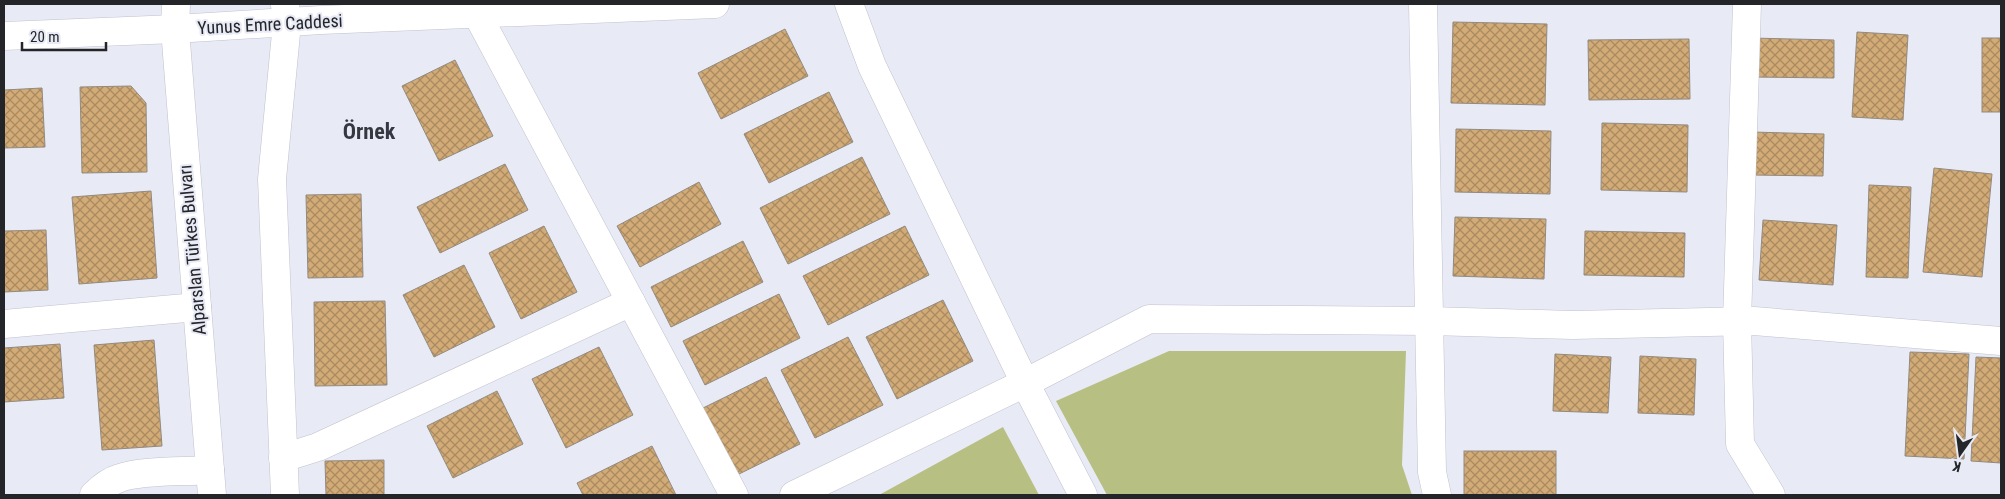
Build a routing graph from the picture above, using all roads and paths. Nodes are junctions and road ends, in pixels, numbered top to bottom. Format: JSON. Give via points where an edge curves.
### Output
{"nodes":[{"id":1,"x":715,"y":4,"type":"edge"},
{"id":2,"x":850,"y":4,"type":"edge"},
{"id":3,"x":1423,"y":4,"type":"edge"},
{"id":4,"x":1747,"y":4,"type":"edge"},
{"id":5,"x":286,"y":13,"type":"edge"},
{"id":6,"x":477,"y":14,"type":"junction"},
{"id":7,"x":175,"y":16,"type":"edge"},
{"id":8,"x":4,"y":36,"type":"edge"},
{"id":9,"x":631,"y":302,"type":"junction"},
{"id":10,"x":197,"y":308,"type":"junction"},
{"id":11,"x":1430,"y":321,"type":"junction"},
{"id":12,"x":1737,"y":322,"type":"junction"},
{"id":13,"x":4,"y":324,"type":"edge"},
{"id":14,"x":2001,"y":341,"type":"edge"},
{"id":15,"x":1025,"y":383,"type":"junction"},
{"id":16,"x":283,"y":458,"type":"junction"},
{"id":17,"x":211,"y":483,"type":"edge"},
{"id":18,"x":94,"y":495,"type":"edge"},
{"id":19,"x":285,"y":495,"type":"edge"},
{"id":20,"x":734,"y":495,"type":"edge"},
{"id":21,"x":794,"y":495,"type":"edge"},
{"id":22,"x":1083,"y":495,"type":"edge"},
{"id":23,"x":1437,"y":495,"type":"edge"},
{"id":24,"x":1771,"y":495,"type":"edge"}],
"edges":[{"from":1,"to":6,"type":"street","name":"Yunus Emre Caddesi"},
{"from":2,"to":15,"type":"street","via":[[872,66]]},
{"from":3,"to":11,"type":"street"},
{"from":4,"to":12,"type":"street"},
{"from":5,"to":6,"type":"street","name":"Yunus Emre Caddesi"},
{"from":5,"to":7,"type":"street","name":"Yunus Emre Caddesi"},
{"from":5,"to":16,"type":"street","via":[[272,179]]},
{"from":6,"to":9,"type":"street"},
{"from":7,"to":8,"type":"street","name":"Yunus Emre Caddesi"},
{"from":7,"to":10,"type":"street","name":"Alparslan Türkes Bulvarı"},
{"from":9,"to":16,"type":"street","via":[[318,447]]},
{"from":9,"to":20,"type":"street"},
{"from":10,"to":13,"type":"street"},
{"from":10,"to":17,"type":"street","name":"Alparslan Türkes Bulvarı"},
{"from":11,"to":12,"type":"street","via":[[1573,325]]},
{"from":11,"to":15,"type":"street","via":[[1149,319]]},
{"from":11,"to":23,"type":"street","via":[[1432,472]]},
{"from":12,"to":14,"type":"street"},
{"from":12,"to":24,"type":"street","via":[[1740,444]]},
{"from":15,"to":21,"type":"street"},
{"from":15,"to":22,"type":"street"},
{"from":16,"to":19,"type":"street"},
{"from":17,"to":18,"type":"street","via":[[135,474],[106,485]]}]}
